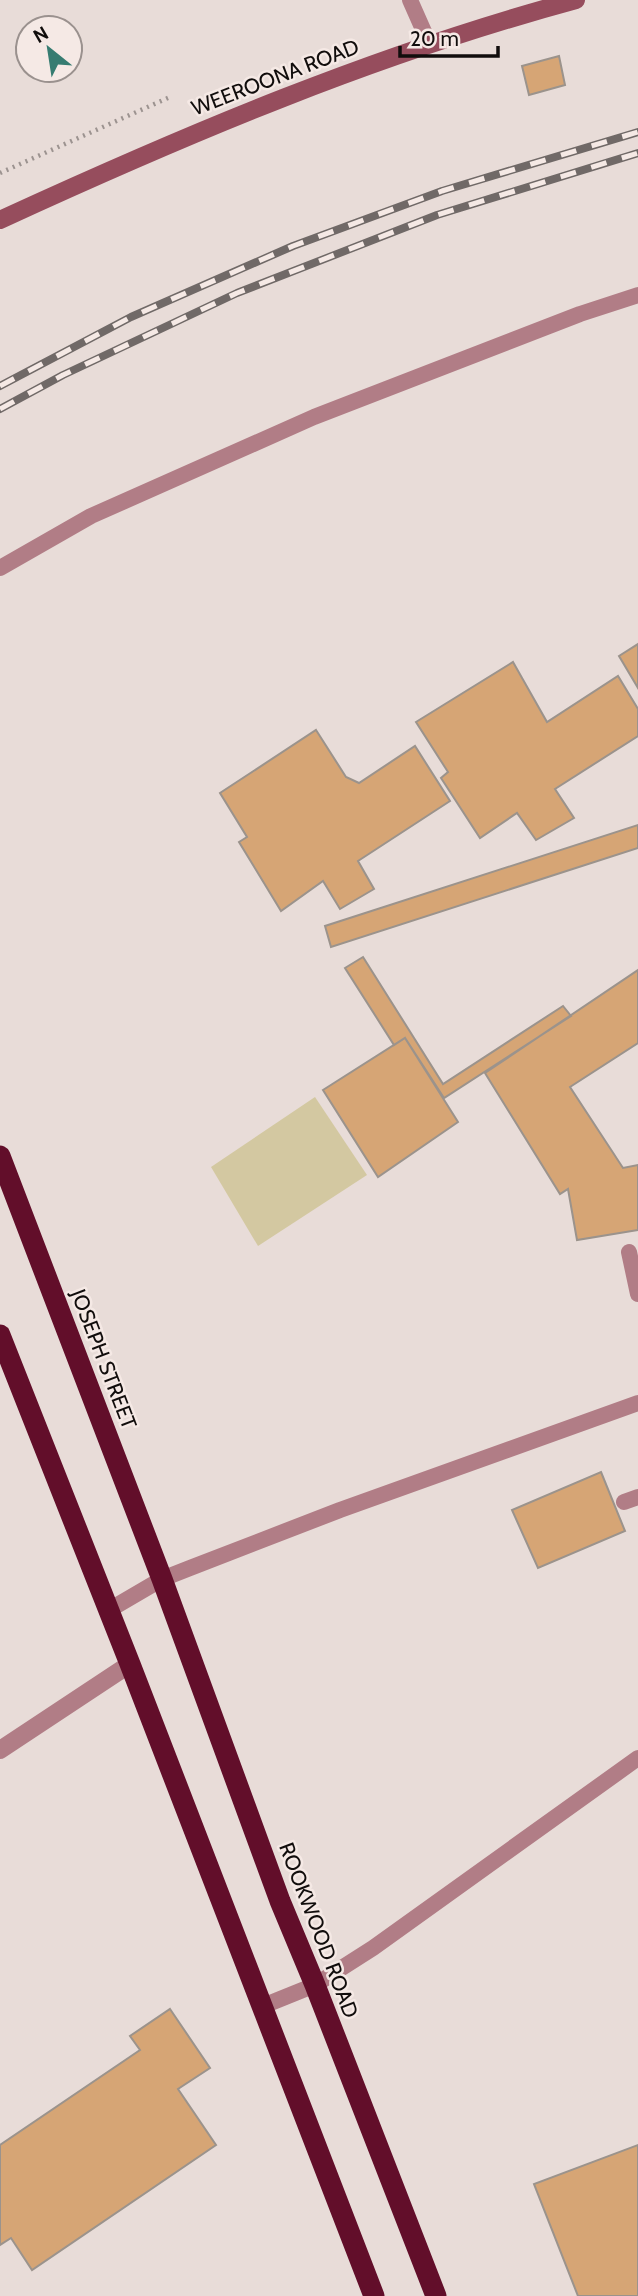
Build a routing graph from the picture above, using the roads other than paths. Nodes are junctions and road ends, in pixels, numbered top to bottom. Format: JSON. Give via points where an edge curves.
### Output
{"nodes":[{"id":1,"x":410,"y":0,"type":"edge"},
{"id":2,"x":576,"y":0,"type":"edge"},
{"id":3,"x":429,"y":43,"type":"junction"},
{"id":4,"x":0,"y":220,"type":"edge"},
{"id":5,"x":638,"y":295,"type":"edge"},
{"id":6,"x":0,"y":568,"type":"edge"},
{"id":7,"x":0,"y":1156,"type":"edge"},
{"id":8,"x":629,"y":1252,"type":"dead end"},
{"id":9,"x":638,"y":1294,"type":"edge"},
{"id":10,"x":0,"y":1335,"type":"edge"},
{"id":11,"x":638,"y":1403,"type":"edge"},
{"id":12,"x":162,"y":1579,"type":"junction"},
{"id":13,"x":109,"y":1610,"type":"junction"},
{"id":14,"x":130,"y":1664,"type":"junction"},
{"id":15,"x":0,"y":1750,"type":"edge"},
{"id":16,"x":638,"y":1758,"type":"edge"},
{"id":17,"x":315,"y":1985,"type":"junction"},
{"id":18,"x":263,"y":2006,"type":"junction"},
{"id":19,"x":374,"y":2296,"type":"edge"},
{"id":20,"x":436,"y":2296,"type":"edge"}],
"edges":[{"from":1,"to":3,"type":"lane"},
{"from":2,"to":3,"type":"main road","name":"WEEROONA ROAD"},
{"from":3,"to":4,"type":"main road","name":"WEEROONA ROAD","via":[[231,117]]},
{"from":5,"to":6,"type":"lane","via":[[314,416],[91,516]]},
{"from":7,"to":12,"type":"highway","name":"JOSEPH STREET"},
{"from":8,"to":9,"type":"lane"},
{"from":10,"to":13,"type":"highway"},
{"from":11,"to":12,"type":"lane"},
{"from":12,"to":13,"type":"lane"},
{"from":12,"to":17,"type":"highway","name":"ROOKWOOD ROAD"},
{"from":13,"to":14,"type":"highway"},
{"from":14,"to":15,"type":"street"},
{"from":14,"to":18,"type":"highway"},
{"from":16,"to":17,"type":"lane"},
{"from":17,"to":18,"type":"lane"},
{"from":17,"to":20,"type":"highway","name":"ROOKWOOD ROAD"},
{"from":18,"to":19,"type":"highway"}]}
